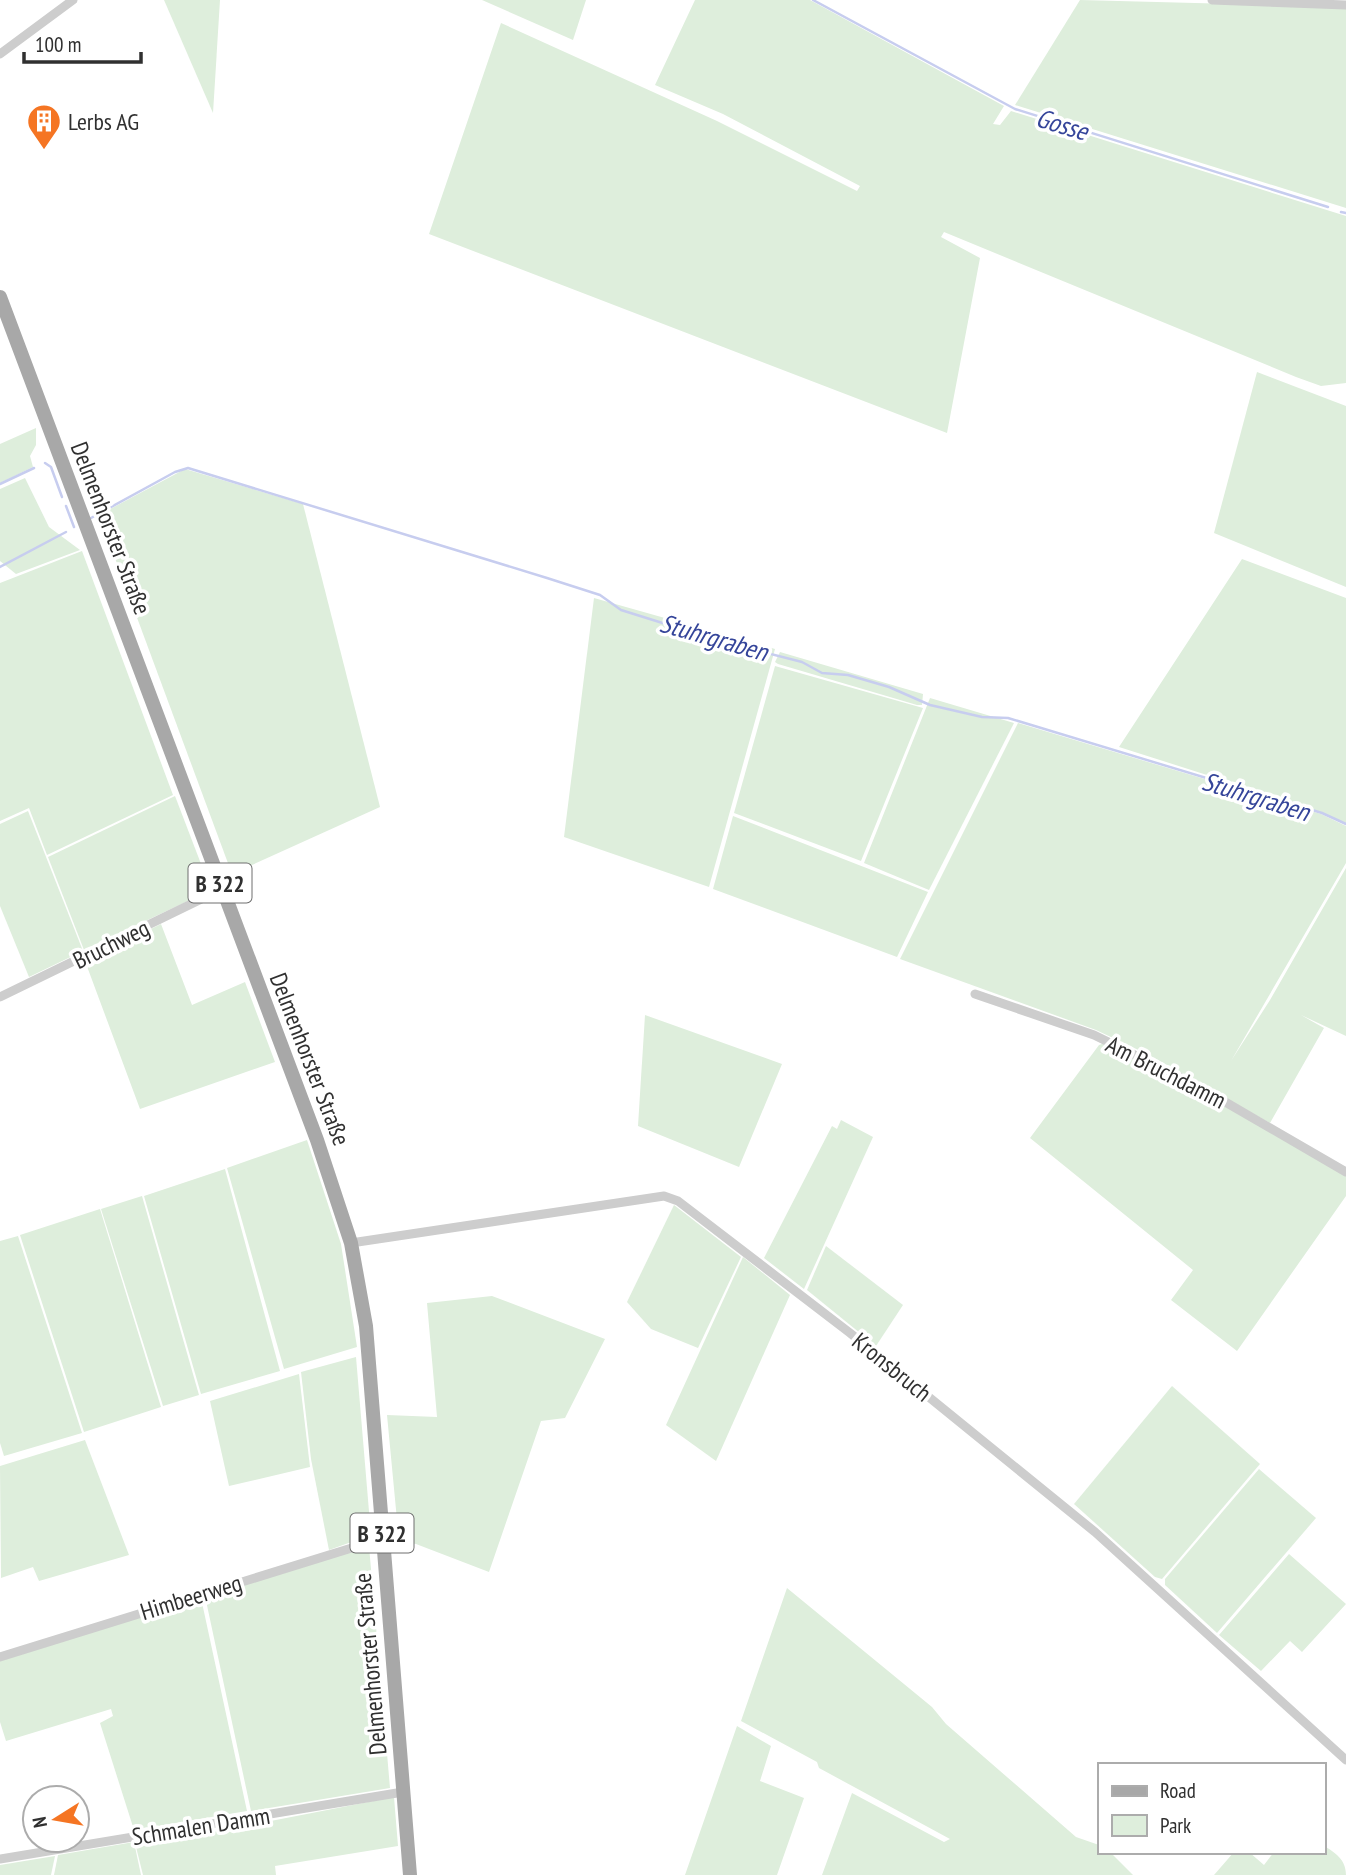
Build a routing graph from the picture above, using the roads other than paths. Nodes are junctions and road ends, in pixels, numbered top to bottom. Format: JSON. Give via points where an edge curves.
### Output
{"nodes":[{"id":1,"x":73,"y":0,"type":"edge"},
{"id":2,"x":1212,"y":0,"type":"edge"},
{"id":3,"x":1346,"y":5,"type":"edge"},
{"id":4,"x":0,"y":54,"type":"edge"},
{"id":5,"x":0,"y":297,"type":"edge"},
{"id":6,"x":222,"y":890,"type":"junction"},
{"id":7,"x":975,"y":994,"type":"dead end"},
{"id":8,"x":0,"y":997,"type":"edge"},
{"id":9,"x":1346,"y":1171,"type":"edge"},
{"id":10,"x":351,"y":1243,"type":"junction"},
{"id":11,"x":383,"y":1541,"type":"junction"},
{"id":12,"x":0,"y":1657,"type":"edge"},
{"id":13,"x":1346,"y":1760,"type":"edge"},
{"id":14,"x":403,"y":1792,"type":"junction"},
{"id":15,"x":0,"y":1859,"type":"edge"},
{"id":16,"x":410,"y":1875,"type":"edge"}],
"edges":[{"from":1,"to":4,"type":"street"},
{"from":2,"to":3,"type":"street"},
{"from":5,"to":6,"type":"main road","name":"Delmenhorster Straße","number":"B 322"},
{"from":6,"to":8,"type":"street","name":"Bruchweg"},
{"from":6,"to":10,"type":"main road","name":"Delmenhorster Straße","number":"B 322","via":[[338,1197]]},
{"from":7,"to":9,"type":"street","name":"Am Bruchdamm","via":[[1094,1035],[1196,1085]]},
{"from":10,"to":11,"type":"main road","name":"Delmenhorster Straße","number":"B 322","via":[[366,1326]]},
{"from":10,"to":13,"type":"street","name":"Kronsbruch","via":[[664,1196],[678,1201],[850,1333],[1095,1532]]},
{"from":11,"to":12,"type":"street","name":"Himbeerweg"},
{"from":11,"to":14,"type":"main road","name":"Delmenhorster Straße","number":"B 322"},
{"from":14,"to":15,"type":"street","name":"Schmalen Damm"},
{"from":14,"to":16,"type":"main road","name":"Delmenhorster Straße","number":"B 322"}]}
